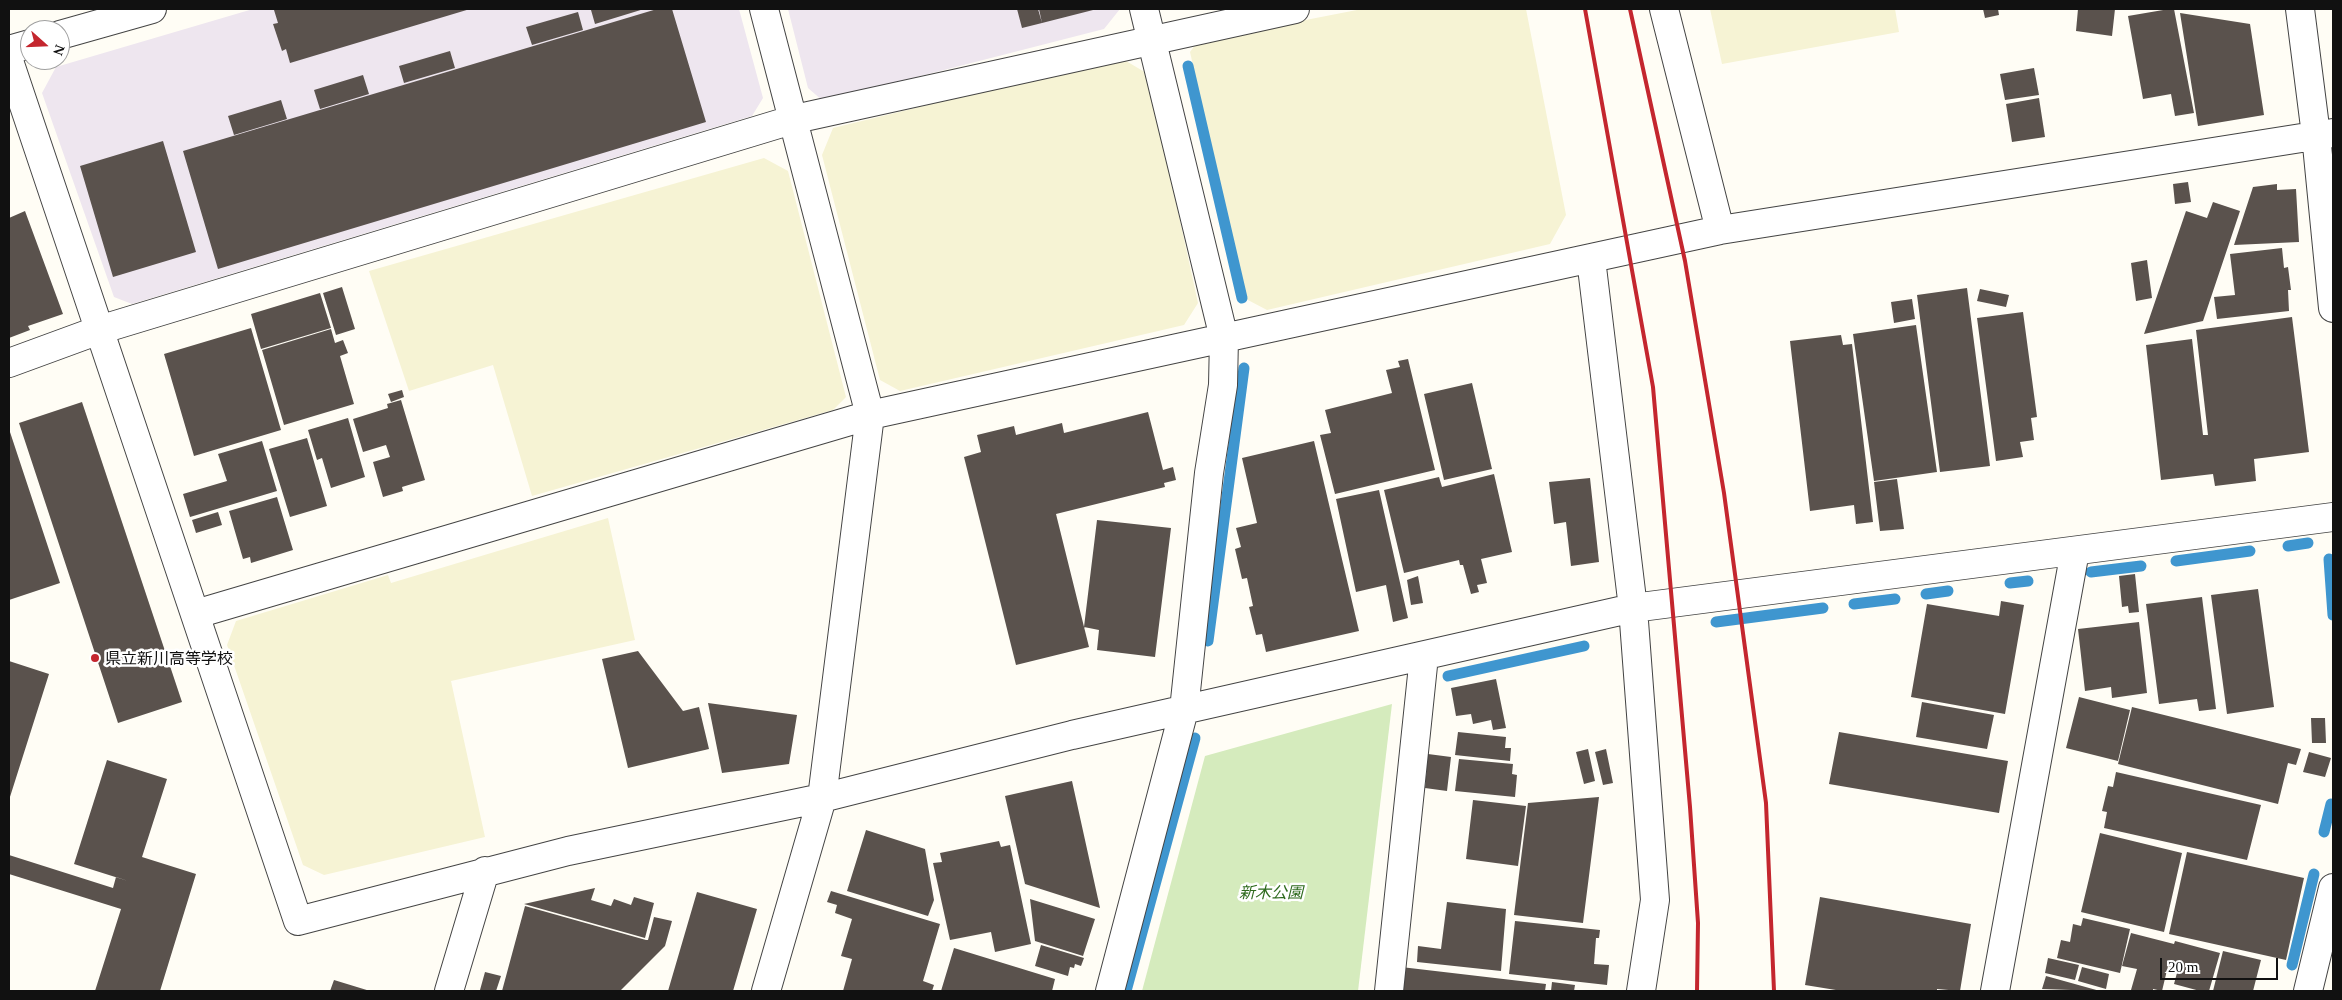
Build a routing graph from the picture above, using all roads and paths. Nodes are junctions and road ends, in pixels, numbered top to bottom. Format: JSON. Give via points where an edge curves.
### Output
{"nodes":[{"id":1,"x":152,"y":9,"type":"edge"},
{"id":2,"x":764,"y":9,"type":"edge"},
{"id":3,"x":1144,"y":9,"type":"edge"},
{"id":4,"x":1295,"y":9,"type":"edge"},
{"id":5,"x":1664,"y":9,"type":"edge"},
{"id":6,"x":2300,"y":9,"type":"edge"},
{"id":7,"x":70,"y":33,"type":"edge"},
{"id":8,"x":1151,"y":39,"type":"junction"},
{"id":9,"x":9,"y":61,"type":"edge"},
{"id":10,"x":795,"y":119,"type":"junction"},
{"id":11,"x":2325,"y":134,"type":"edge"},
{"id":12,"x":1720,"y":230,"type":"junction"},
{"id":13,"x":1591,"y":258,"type":"junction"},
{"id":14,"x":2333,"y":308,"type":"edge"},
{"id":15,"x":100,"y":330,"type":"junction"},
{"id":16,"x":1224,"y":338,"type":"junction"},
{"id":17,"x":9,"y":363,"type":"edge"},
{"id":18,"x":870,"y":415,"type":"junction"},
{"id":19,"x":2333,"y":516,"type":"edge"},
{"id":20,"x":2075,"y":551,"type":"junction"},
{"id":21,"x":1633,"y":608,"type":"junction"},
{"id":22,"x":196,"y":614,"type":"junction"},
{"id":23,"x":1424,"y":656,"type":"junction"},
{"id":24,"x":1184,"y":710,"type":"junction"},
{"id":25,"x":822,"y":798,"type":"junction"},
{"id":26,"x":485,"y":871,"type":"junction"},
{"id":27,"x":2333,"y":888,"type":"edge"},
{"id":28,"x":449,"y":991,"type":"edge"},
{"id":29,"x":766,"y":991,"type":"edge"},
{"id":30,"x":1110,"y":991,"type":"edge"},
{"id":31,"x":1389,"y":991,"type":"edge"},
{"id":32,"x":1641,"y":991,"type":"edge"},
{"id":33,"x":1996,"y":991,"type":"edge"},
{"id":34,"x":2308,"y":991,"type":"edge"}],
"edges":[{"from":1,"to":7,"type":"street"},
{"from":2,"to":10,"type":"street"},
{"from":3,"to":8,"type":"street"},
{"from":4,"to":8,"type":"street"},
{"from":5,"to":12,"type":"street"},
{"from":6,"to":11,"type":"street"},
{"from":8,"to":10,"type":"street"},
{"from":8,"to":16,"type":"street"},
{"from":9,"to":15,"type":"street"},
{"from":10,"to":15,"type":"street"},
{"from":10,"to":18,"type":"street"},
{"from":11,"to":12,"type":"street"},
{"from":11,"to":14,"type":"street"},
{"from":12,"to":13,"type":"street"},
{"from":13,"to":16,"type":"street"},
{"from":13,"to":21,"type":"street"},
{"from":15,"to":17,"type":"street"},
{"from":15,"to":22,"type":"street"},
{"from":16,"to":18,"type":"street"},
{"from":16,"to":24,"type":"street","via":[[1223,385],[1209,473]]},
{"from":18,"to":22,"type":"street"},
{"from":18,"to":25,"type":"street"},
{"from":19,"to":20,"type":"street"},
{"from":20,"to":21,"type":"street"},
{"from":20,"to":33,"type":"street"},
{"from":21,"to":23,"type":"street"},
{"from":21,"to":32,"type":"street","via":[[1655,900]]},
{"from":22,"to":26,"type":"street","via":[[298,920]]},
{"from":23,"to":24,"type":"street"},
{"from":23,"to":31,"type":"street"},
{"from":24,"to":25,"type":"street"},
{"from":24,"to":30,"type":"street"},
{"from":25,"to":26,"type":"street"},
{"from":25,"to":29,"type":"street"},
{"from":26,"to":28,"type":"street"},
{"from":27,"to":34,"type":"street"}]}
